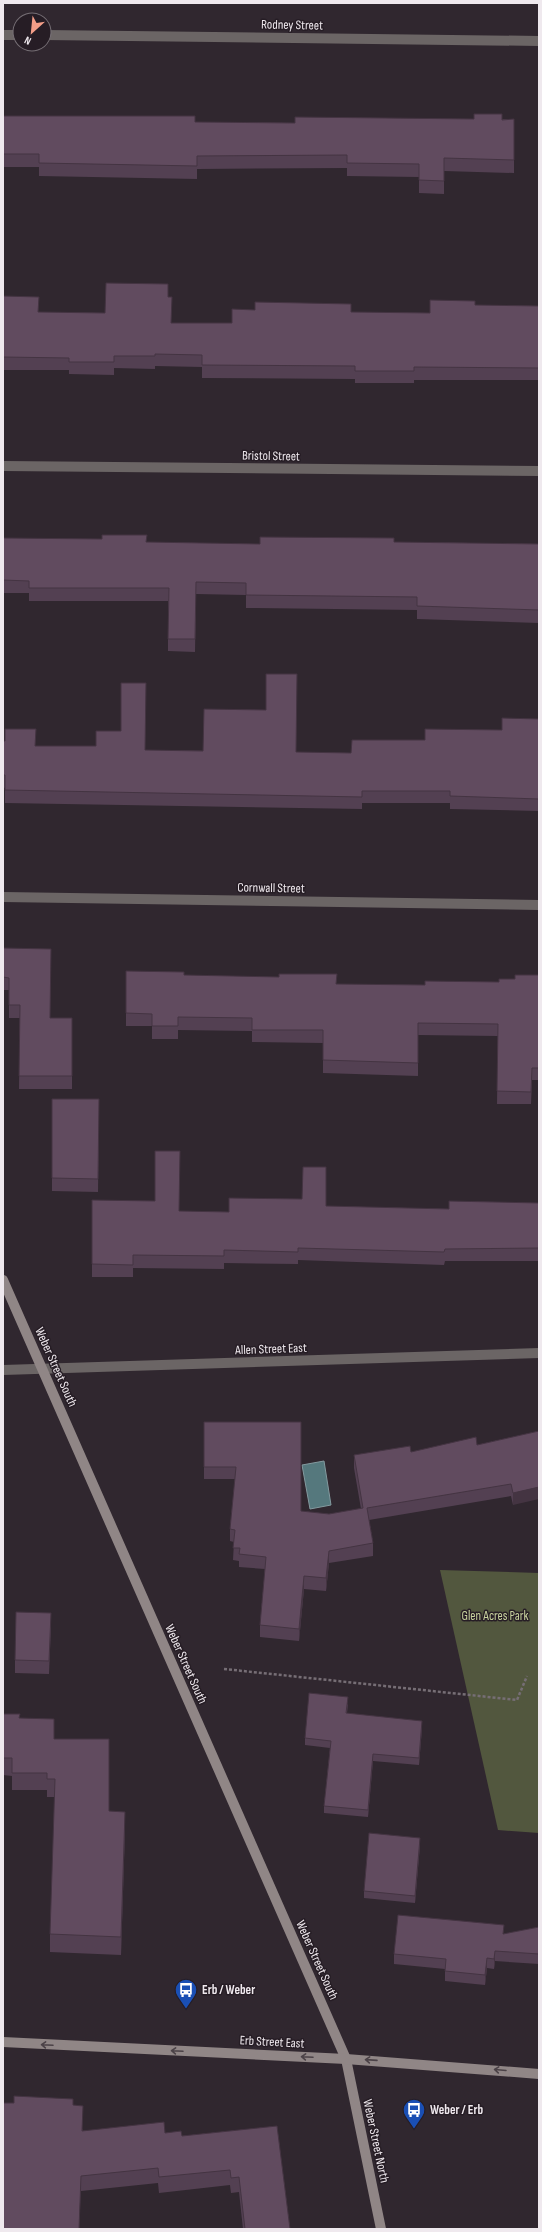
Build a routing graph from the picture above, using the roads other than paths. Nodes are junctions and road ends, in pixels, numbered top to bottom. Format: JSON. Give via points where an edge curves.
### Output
{"nodes":[{"id":1,"x":52,"y":35,"type":"edge"},
{"id":2,"x":539,"y":41,"type":"edge"},
{"id":3,"x":3,"y":466,"type":"edge"},
{"id":4,"x":539,"y":471,"type":"edge"},
{"id":5,"x":3,"y":897,"type":"edge"},
{"id":6,"x":539,"y":905,"type":"edge"},
{"id":7,"x":3,"y":1280,"type":"edge"},
{"id":8,"x":539,"y":1353,"type":"edge"},
{"id":9,"x":42,"y":1369,"type":"junction"},
{"id":10,"x":3,"y":1370,"type":"edge"},
{"id":11,"x":3,"y":2042,"type":"edge"},
{"id":12,"x":346,"y":2059,"type":"junction"},
{"id":13,"x":539,"y":2074,"type":"edge"},
{"id":14,"x":381,"y":2229,"type":"edge"}],
"edges":[{"from":1,"to":2,"type":"street","name":"Rodney Street"},
{"from":3,"to":4,"type":"street","name":"Bristol Street"},
{"from":5,"to":6,"type":"street","name":"Cornwall Street"},
{"from":7,"to":9,"type":"main road","name":"Weber Street South"},
{"from":8,"to":9,"type":"street","name":"Allen Street East"},
{"from":9,"to":10,"type":"street","name":"Allen Street East"},
{"from":9,"to":12,"type":"main road","name":"Weber Street South"},
{"from":12,"to":11,"type":"main road","name":"Erb Street East","one_way":true},
{"from":13,"to":12,"type":"main road","name":"Erb Street East","one_way":true},
{"from":12,"to":14,"type":"main road","name":"Weber Street North"}]}
